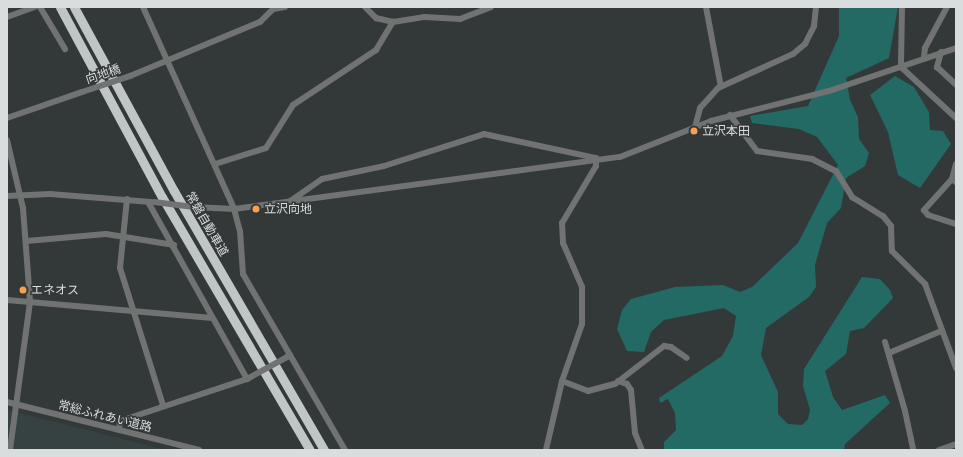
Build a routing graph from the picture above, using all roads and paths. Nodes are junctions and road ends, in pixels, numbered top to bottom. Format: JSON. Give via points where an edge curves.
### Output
{"nodes":[{"id":1,"x":35,"y":7,"type":"edge"},
{"id":2,"x":40,"y":7,"type":"edge"},
{"id":3,"x":60,"y":7,"type":"edge"},
{"id":4,"x":74,"y":7,"type":"edge"},
{"id":5,"x":143,"y":7,"type":"edge"},
{"id":6,"x":285,"y":7,"type":"edge"},
{"id":7,"x":365,"y":7,"type":"edge"},
{"id":8,"x":491,"y":7,"type":"edge"},
{"id":9,"x":706,"y":7,"type":"edge"},
{"id":10,"x":816,"y":7,"type":"edge"},
{"id":11,"x":902,"y":7,"type":"edge"},
{"id":12,"x":947,"y":7,"type":"edge"},
{"id":13,"x":7,"y":18,"type":"edge"},
{"id":14,"x":393,"y":22,"type":"junction"},
{"id":15,"x":956,"y":48,"type":"edge"},
{"id":16,"x":65,"y":50,"type":"dead end"},
{"id":17,"x":942,"y":52,"type":"junction"},
{"id":18,"x":924,"y":57,"type":"junction"},
{"id":19,"x":168,"y":61,"type":"junction"},
{"id":20,"x":901,"y":67,"type":"junction"},
{"id":21,"x":956,"y":85,"type":"edge"},
{"id":22,"x":720,"y":87,"type":"junction"},
{"id":23,"x":730,"y":115,"type":"junction"},
{"id":24,"x":7,"y":118,"type":"edge"},
{"id":25,"x":956,"y":118,"type":"edge"},
{"id":26,"x":695,"y":127,"type":"junction"},
{"id":27,"x":7,"y":140,"type":"edge"},
{"id":28,"x":596,"y":161,"type":"junction"},
{"id":29,"x":215,"y":164,"type":"junction"},
{"id":30,"x":956,"y":164,"type":"edge"},
{"id":31,"x":954,"y":180,"type":"edge"},
{"id":32,"x":21,"y":194,"type":"junction"},
{"id":33,"x":7,"y":196,"type":"edge"},
{"id":34,"x":127,"y":199,"type":"junction"},
{"id":35,"x":151,"y":202,"type":"junction"},
{"id":36,"x":289,"y":202,"type":"junction"},
{"id":37,"x":234,"y":209,"type":"junction"},
{"id":38,"x":956,"y":224,"type":"edge"},
{"id":39,"x":124,"y":237,"type":"junction"},
{"id":40,"x":27,"y":241,"type":"junction"},
{"id":41,"x":174,"y":245,"type":"junction"},
{"id":42,"x":7,"y":300,"type":"edge"},
{"id":43,"x":30,"y":302,"type":"junction"},
{"id":44,"x":132,"y":311,"type":"junction"},
{"id":45,"x":212,"y":318,"type":"junction"},
{"id":46,"x":941,"y":331,"type":"junction"},
{"id":47,"x":885,"y":342,"type":"dead end"},
{"id":48,"x":889,"y":353,"type":"junction"},
{"id":49,"x":288,"y":356,"type":"junction"},
{"id":50,"x":687,"y":358,"type":"dead end"},
{"id":51,"x":956,"y":368,"type":"edge"},
{"id":52,"x":246,"y":379,"type":"junction"},
{"id":53,"x":562,"y":381,"type":"junction"},
{"id":54,"x":618,"y":381,"type":"junction"},
{"id":55,"x":7,"y":402,"type":"edge"},
{"id":56,"x":17,"y":405,"type":"junction"},
{"id":57,"x":163,"y":405,"type":"junction"},
{"id":58,"x":119,"y":430,"type":"junction"},
{"id":59,"x":956,"y":444,"type":"edge"},
{"id":60,"x":10,"y":450,"type":"edge"},
{"id":61,"x":198,"y":450,"type":"edge"},
{"id":62,"x":310,"y":450,"type":"edge"},
{"id":63,"x":324,"y":450,"type":"edge"},
{"id":64,"x":345,"y":450,"type":"edge"},
{"id":65,"x":546,"y":450,"type":"edge"},
{"id":66,"x":642,"y":450,"type":"edge"},
{"id":67,"x":912,"y":450,"type":"edge"},
{"id":68,"x":939,"y":450,"type":"edge"}],
"edges":[{"from":1,"to":13,"type":"street"},
{"from":2,"to":16,"type":"street"},
{"from":3,"to":62,"type":"highway","name":"常磐自動車道","via":[[162,197]]},
{"from":4,"to":63,"type":"highway","name":"常磐自動車道","via":[[174,191]]},
{"from":5,"to":19,"type":"street"},
{"from":6,"to":19,"type":"street","name":"向地橋","via":[[273,9],[260,22]]},
{"from":7,"to":14,"type":"street","via":[[376,18]]},
{"from":8,"to":14,"type":"street","via":[[460,19],[424,17]]},
{"from":9,"to":22,"type":"street"},
{"from":10,"to":22,"type":"street","via":[[814,26],[805,44],[793,54]]},
{"from":11,"to":20,"type":"street"},
{"from":12,"to":18,"type":"street","via":[[925,48]]},
{"from":14,"to":29,"type":"street","via":[[372,54],[293,105],[266,148]]},
{"from":15,"to":17,"type":"street"},
{"from":17,"to":18,"type":"street"},
{"from":17,"to":21,"type":"street","via":[[937,67]]},
{"from":18,"to":20,"type":"street"},
{"from":19,"to":24,"type":"street","name":"向地橋","bridge":true},
{"from":19,"to":29,"type":"street"},
{"from":20,"to":23,"type":"street","via":[[829,91]]},
{"from":20,"to":25,"type":"street"},
{"from":22,"to":26,"type":"street","via":[[700,108]]},
{"from":23,"to":26,"type":"street"},
{"from":23,"to":46,"type":"street","via":[[757,151],[812,159],[836,171],[852,197],[883,216],[891,226],[892,251],[925,284]]},
{"from":26,"to":28,"type":"street","via":[[635,153]]},
{"from":27,"to":32,"type":"street"},
{"from":28,"to":36,"type":"street"},
{"from":28,"to":36,"type":"street","via":[[596,158],[484,134],[384,166],[322,179]]},
{"from":28,"to":53,"type":"street","via":[[562,223],[563,243],[584,296],[582,324]]},
{"from":29,"to":37,"type":"street"},
{"from":30,"to":31,"type":"street"},
{"from":31,"to":38,"type":"street","via":[[924,210],[928,215]]},
{"from":32,"to":33,"type":"street"},
{"from":32,"to":34,"type":"street"},
{"from":32,"to":40,"type":"street"},
{"from":34,"to":35,"type":"street"},
{"from":34,"to":39,"type":"street"},
{"from":35,"to":37,"type":"street","bridge":true},
{"from":35,"to":41,"type":"street"},
{"from":36,"to":37,"type":"street"},
{"from":37,"to":49,"type":"street","via":[[240,231],[243,274]]},
{"from":39,"to":40,"type":"street","via":[[106,234]]},
{"from":39,"to":41,"type":"street"},
{"from":39,"to":44,"type":"street","via":[[120,268]]},
{"from":40,"to":43,"type":"street"},
{"from":41,"to":45,"type":"street"},
{"from":42,"to":43,"type":"street"},
{"from":43,"to":44,"type":"street"},
{"from":43,"to":56,"type":"street"},
{"from":44,"to":45,"type":"street"},
{"from":44,"to":57,"type":"street"},
{"from":45,"to":52,"type":"street"},
{"from":46,"to":48,"type":"street"},
{"from":46,"to":51,"type":"street"},
{"from":47,"to":48,"type":"street"},
{"from":48,"to":67,"type":"street"},
{"from":49,"to":52,"type":"street","bridge":true},
{"from":49,"to":64,"type":"street"},
{"from":50,"to":54,"type":"street","via":[[677,350],[664,346]]},
{"from":52,"to":57,"type":"street"},
{"from":53,"to":54,"type":"street","via":[[588,391]]},
{"from":53,"to":65,"type":"street"},
{"from":54,"to":66,"type":"street","via":[[631,390],[635,434]]},
{"from":55,"to":56,"type":"street","name":"常総ふれあい道路"},
{"from":56,"to":58,"type":"street","name":"常総ふれあい道路"},
{"from":56,"to":60,"type":"street"},
{"from":57,"to":58,"type":"street","via":[[120,421]]},
{"from":58,"to":61,"type":"street","name":"常総ふれあい道路"},
{"from":59,"to":68,"type":"street"}]}
